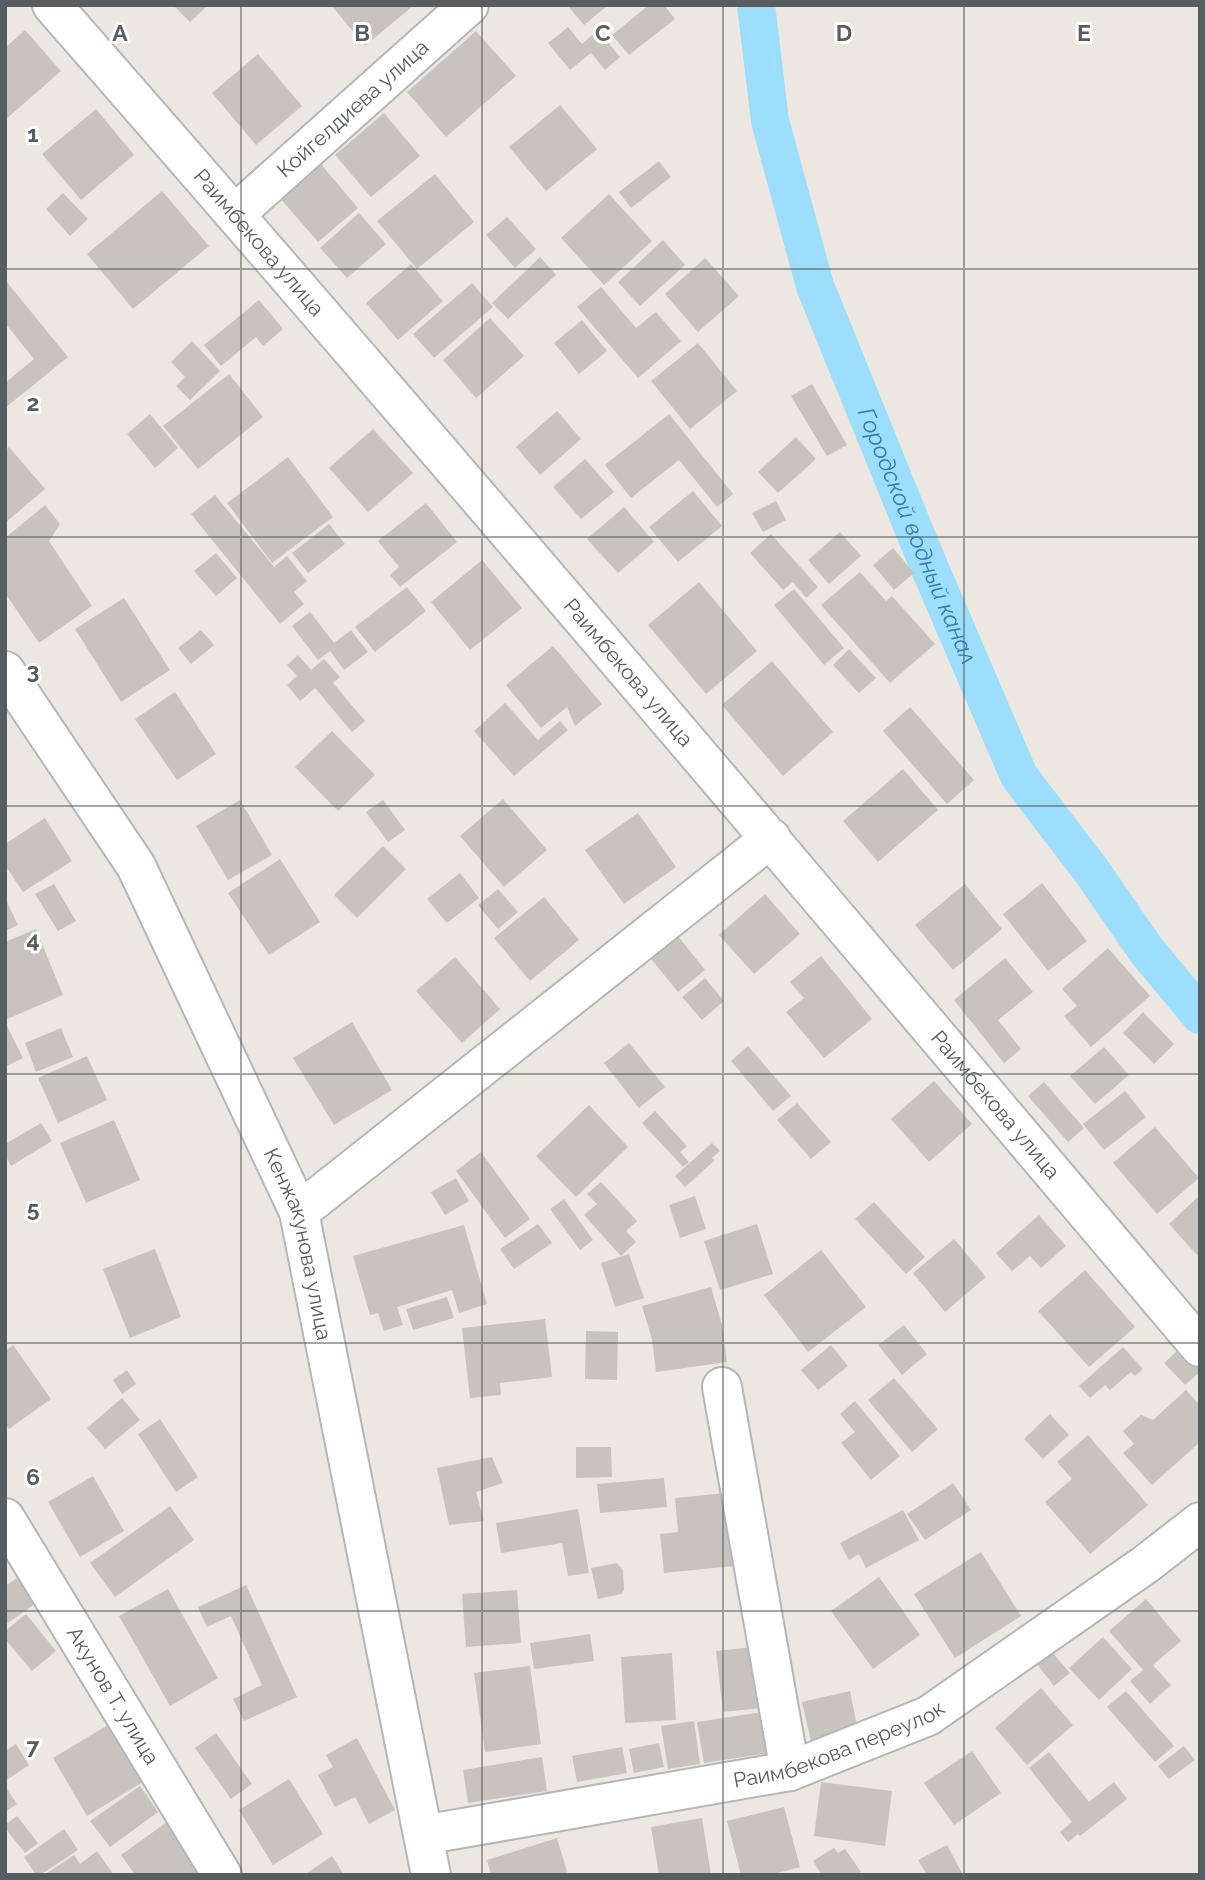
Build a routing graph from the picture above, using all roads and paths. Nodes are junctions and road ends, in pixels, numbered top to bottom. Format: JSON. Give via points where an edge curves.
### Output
{"nodes":[{"id":1,"x":52,"y":5,"type":"edge"},
{"id":2,"x":468,"y":5,"type":"edge"},
{"id":3,"x":236,"y":215,"type":"junction"},
{"id":4,"x":5,"y":671,"type":"edge"},
{"id":5,"x":771,"y":838,"type":"junction"},
{"id":6,"x":299,"y":1212,"type":"junction"},
{"id":7,"x":1200,"y":1347,"type":"edge"},
{"id":8,"x":722,"y":1387,"type":"dead end"},
{"id":9,"x":5,"y":1518,"type":"edge"},
{"id":10,"x":1200,"y":1522,"type":"edge"},
{"id":11,"x":790,"y":1771,"type":"junction"},
{"id":12,"x":423,"y":1835,"type":"junction"},
{"id":13,"x":222,"y":1875,"type":"edge"},
{"id":14,"x":431,"y":1875,"type":"edge"}],
"edges":[{"from":1,"to":3,"type":"street","name":"Раимбекова улица"},
{"from":2,"to":3,"type":"street","name":"Койгелдиева улица"},
{"from":3,"to":5,"type":"street","name":"Раимбекова улица"},
{"from":4,"to":6,"type":"street","name":"Кенжакунова улица","via":[[136,866]]},
{"from":5,"to":6,"type":"street"},
{"from":5,"to":7,"type":"street","name":"Раимбекова улица"},
{"from":6,"to":12,"type":"street","name":"Кенжакунова улица"},
{"from":8,"to":11,"type":"street"},
{"from":9,"to":13,"type":"street","name":"Акунов Т. улица"},
{"from":10,"to":11,"type":"street","name":"Раимбекова переулок","via":[[928,1716]]},
{"from":11,"to":12,"type":"street","name":"Раимбекова переулок"},
{"from":12,"to":14,"type":"street","name":"Кенжакунова улица"}]}
